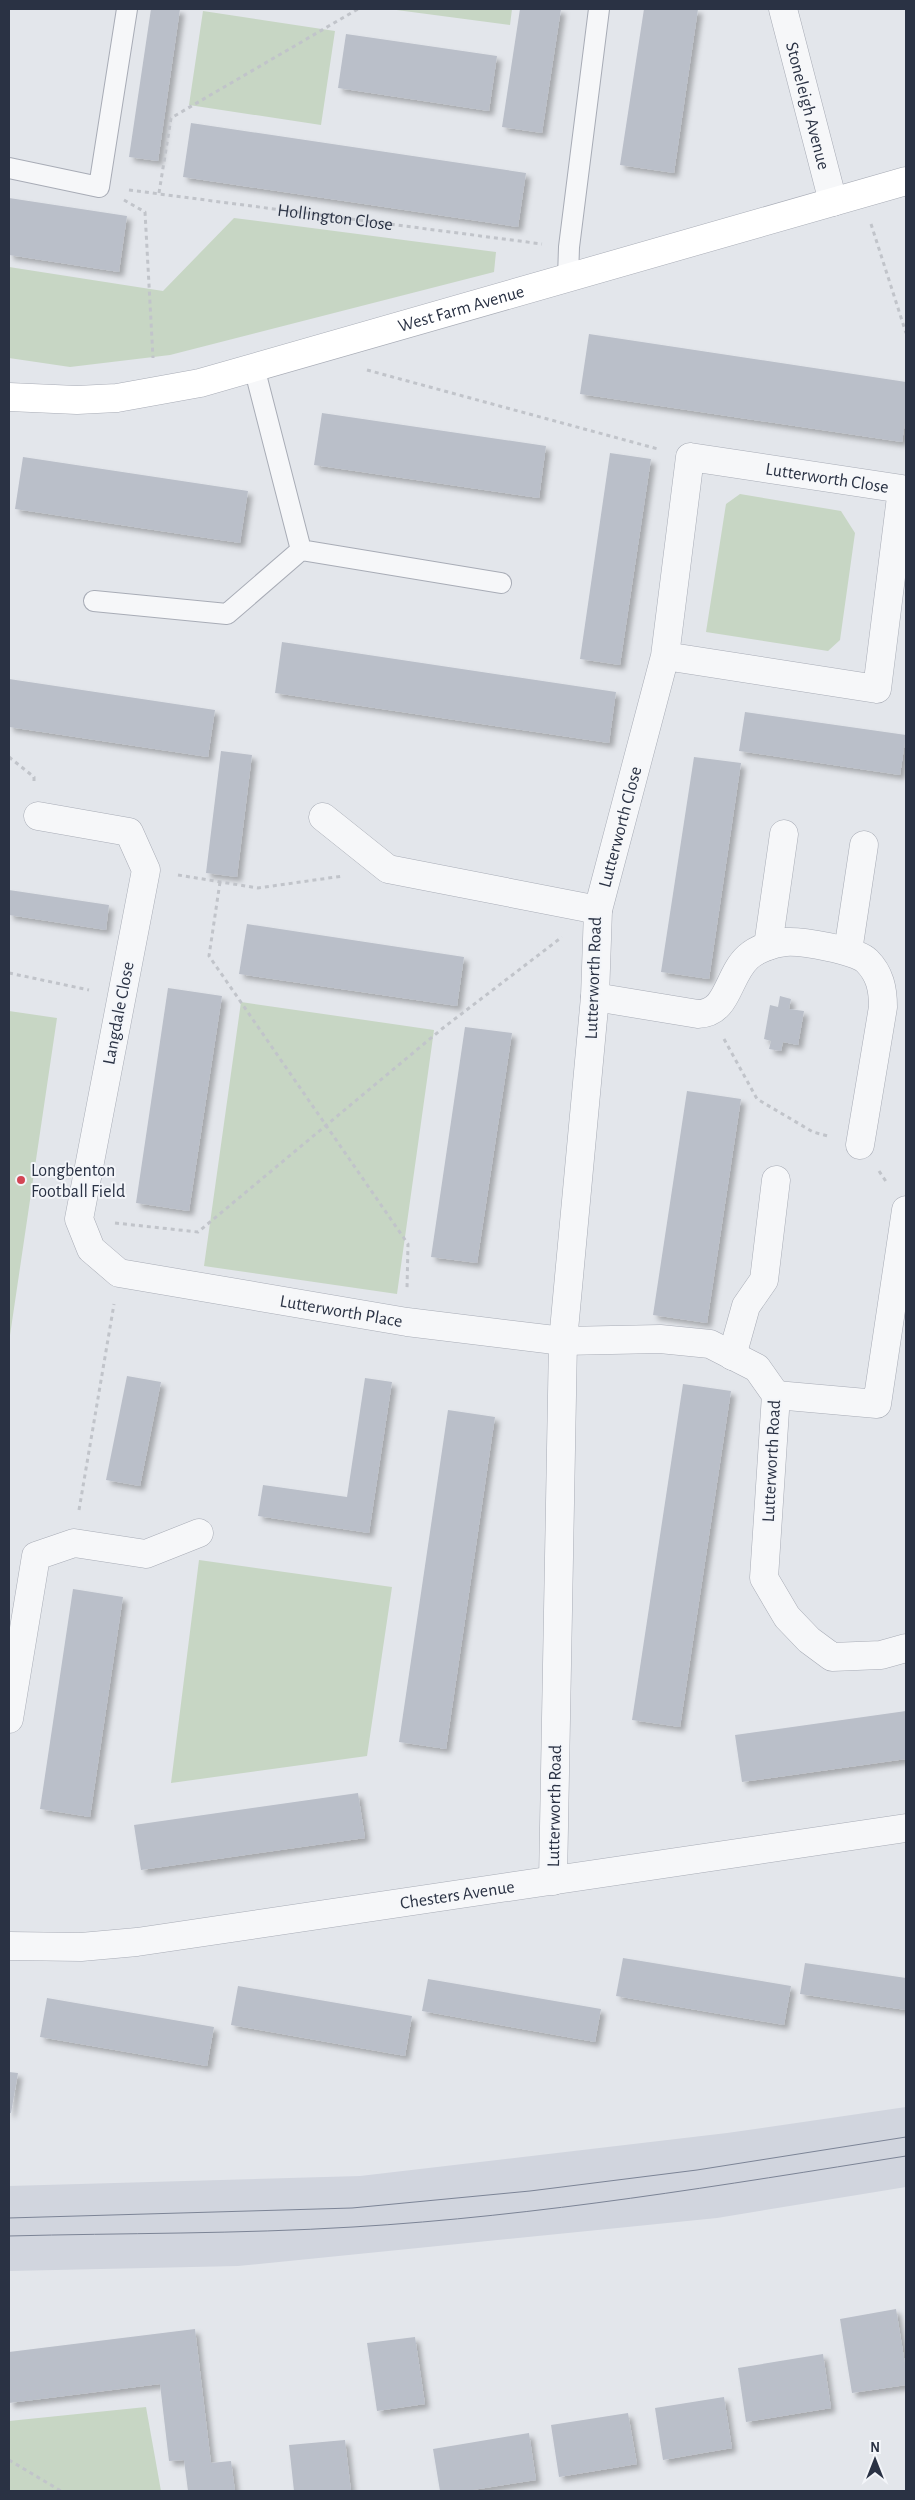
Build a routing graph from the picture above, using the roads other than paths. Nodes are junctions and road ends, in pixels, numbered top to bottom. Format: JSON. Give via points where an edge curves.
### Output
{"nodes":[{"id":1,"x":127,"y":9,"type":"edge"},
{"id":2,"x":599,"y":9,"type":"edge"},
{"id":3,"x":783,"y":9,"type":"edge"},
{"id":4,"x":9,"y":168,"type":"edge"},
{"id":5,"x":906,"y":181,"type":"edge"},
{"id":6,"x":833,"y":202,"type":"junction"},
{"id":7,"x":568,"y":278,"type":"junction"},
{"id":8,"x":254,"y":367,"type":"junction"},
{"id":9,"x":9,"y":397,"type":"edge"},
{"id":10,"x":301,"y":550,"type":"junction"},
{"id":11,"x":501,"y":583,"type":"dead end"},
{"id":12,"x":94,"y":601,"type":"dead end"},
{"id":13,"x":665,"y":656,"type":"junction"},
{"id":14,"x":38,"y":816,"type":"dead end"},
{"id":15,"x":323,"y":817,"type":"dead end"},
{"id":16,"x":784,"y":834,"type":"dead end"},
{"id":17,"x":864,"y":845,"type":"dead end"},
{"id":18,"x":598,"y":910,"type":"junction"},
{"id":19,"x":768,"y":946,"type":"junction"},
{"id":20,"x":848,"y":950,"type":"junction"},
{"id":21,"x":595,"y":997,"type":"junction"},
{"id":22,"x":860,"y":1145,"type":"road end"},
{"id":23,"x":776,"y":1180,"type":"dead end"},
{"id":24,"x":906,"y":1210,"type":"edge"},
{"id":25,"x":119,"y":1273,"type":"joint"},
{"id":26,"x":564,"y":1341,"type":"junction"},
{"id":27,"x":732,"y":1356,"type":"junction"},
{"id":28,"x":776,"y":1395,"type":"junction"},
{"id":29,"x":198,"y":1533,"type":"dead end"},
{"id":30,"x":906,"y":1648,"type":"edge"},
{"id":31,"x":9,"y":1719,"type":"edge"},
{"id":32,"x":906,"y":1828,"type":"edge"},
{"id":33,"x":553,"y":1881,"type":"junction"},
{"id":34,"x":9,"y":1946,"type":"edge"}],
"edges":[{"from":1,"to":4,"type":"lane","via":[[99,187]]},
{"from":2,"to":7,"type":"lane","via":[[569,247]]},
{"from":3,"to":6,"type":"street","name":"Stoneleigh Avenue"},
{"from":5,"to":6,"type":"street","name":"West Farm Avenue"},
{"from":6,"to":7,"type":"street","name":"West Farm Avenue"},
{"from":7,"to":8,"type":"street","name":"West Farm Avenue"},
{"from":8,"to":9,"type":"street","name":"West Farm Avenue","via":[[200,383],[117,398]]},
{"from":8,"to":10,"type":"lane"},
{"from":10,"to":11,"type":"lane"},
{"from":10,"to":12,"type":"lane","via":[[226,614]]},
{"from":13,"to":13,"type":"street","name":"Lutterworth Close","via":[[690,457],[902,490],[877,689]]},
{"from":13,"to":18,"type":"street","name":"Lutterworth Close"},
{"from":14,"to":25,"type":"street","name":"Langdale Close","via":[[129,832],[146,870],[79,1219],[90,1249]]},
{"from":15,"to":18,"type":"street","name":"Lutterworth Road","via":[[388,869]]},
{"from":16,"to":19,"type":"street"},
{"from":17,"to":20,"type":"street"},
{"from":18,"to":21,"type":"street","name":"Lutterworth Road"},
{"from":19,"to":20,"type":"street","via":[[788,942]]},
{"from":19,"to":21,"type":"street","via":[[749,956],[736,970],[720,1006],[710,1014]]},
{"from":20,"to":22,"type":"street","via":[[866,960],[877,973],[883,990]]},
{"from":21,"to":26,"type":"street","name":"Lutterworth Road"},
{"from":23,"to":27,"type":"street","via":[[764,1280],[746,1306]]},
{"from":24,"to":28,"type":"street","via":[[877,1404]]},
{"from":25,"to":26,"type":"street","name":"Lutterworth Place","via":[[407,1322]]},
{"from":26,"to":27,"type":"street","name":"Lutterworth Road","via":[[660,1339],[710,1344]]},
{"from":26,"to":33,"type":"street","name":"Lutterworth Road"},
{"from":27,"to":28,"type":"street","name":"Lutterworth Road","via":[[757,1368]]},
{"from":28,"to":30,"type":"street","name":"Lutterworth Road","via":[[764,1578],[787,1617],[809,1640],[832,1657],[881,1655]]},
{"from":29,"to":31,"type":"street","via":[[146,1554],[74,1543],[36,1556]]},
{"from":32,"to":33,"type":"street","name":"Chesters Avenue"},
{"from":33,"to":34,"type":"street","name":"Chesters Avenue","via":[[137,1942],[82,1948]]}]}
